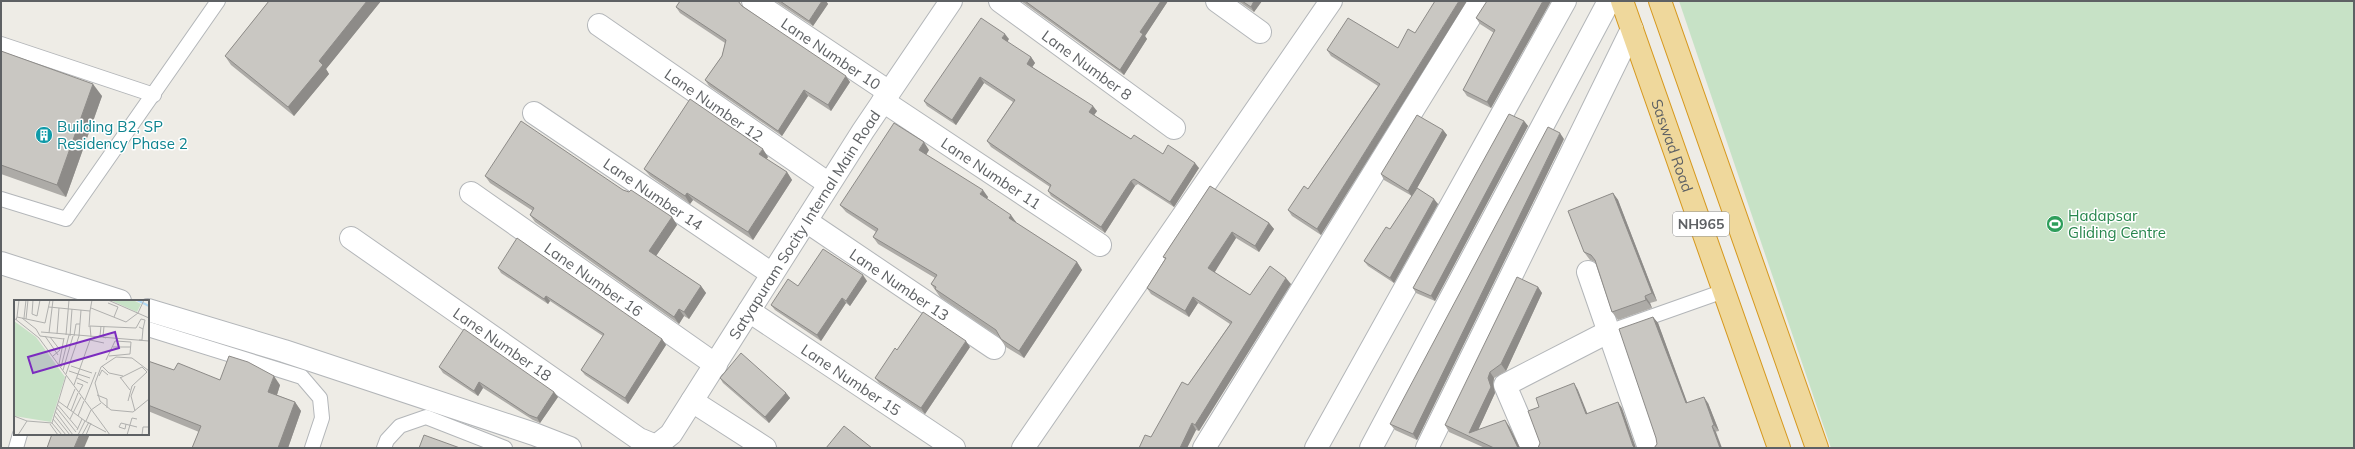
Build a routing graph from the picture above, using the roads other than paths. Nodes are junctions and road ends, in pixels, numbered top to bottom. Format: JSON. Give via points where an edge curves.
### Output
{"nodes":[{"id":1,"x":218,"y":1,"type":"edge"},
{"id":2,"x":753,"y":1,"type":"edge"},
{"id":3,"x":951,"y":1,"type":"edge"},
{"id":4,"x":1000,"y":1,"type":"edge"},
{"id":5,"x":1217,"y":1,"type":"edge"},
{"id":6,"x":1331,"y":1,"type":"edge"},
{"id":7,"x":1480,"y":1,"type":"edge"},
{"id":8,"x":1565,"y":1,"type":"edge"},
{"id":9,"x":1609,"y":1,"type":"edge"},
{"id":10,"x":1622,"y":1,"type":"edge"},
{"id":11,"x":1660,"y":1,"type":"edge"},
{"id":12,"x":599,"y":25,"type":"dead end"},
{"id":13,"x":1632,"y":29,"type":"junction"},
{"id":14,"x":1260,"y":32,"type":"dead end"},
{"id":15,"x":1,"y":44,"type":"edge"},
{"id":16,"x":154,"y":95,"type":"junction"},
{"id":17,"x":886,"y":96,"type":"junction"},
{"id":18,"x":534,"y":113,"type":"dead end"},
{"id":19,"x":1174,"y":128,"type":"dead end"},
{"id":20,"x":829,"y":184,"type":"junction"},
{"id":21,"x":471,"y":193,"type":"dead end"},
{"id":22,"x":1,"y":199,"type":"edge"},
{"id":23,"x":806,"y":221,"type":"junction"},
{"id":24,"x":351,"y":238,"type":"dead end"},
{"id":25,"x":1100,"y":245,"type":"dead end"},
{"id":26,"x":1,"y":263,"type":"edge"},
{"id":27,"x":1588,"y":272,"type":"dead end"},
{"id":28,"x":772,"y":274,"type":"junction"},
{"id":29,"x":1724,"y":291,"type":"junction"},
{"id":30,"x":117,"y":300,"type":"edge"},
{"id":31,"x":149,"y":310,"type":"edge"},
{"id":32,"x":750,"y":311,"type":"junction"},
{"id":33,"x":149,"y":330,"type":"edge"},
{"id":34,"x":1608,"y":332,"type":"junction"},
{"id":35,"x":994,"y":348,"type":"dead end"},
{"id":36,"x":716,"y":365,"type":"junction"},
{"id":37,"x":692,"y":401,"type":"junction"},
{"id":38,"x":20,"y":435,"type":"edge"},
{"id":39,"x":656,"y":446,"type":"joint"},
{"id":40,"x":16,"y":448,"type":"edge"},
{"id":41,"x":312,"y":448,"type":"edge"},
{"id":42,"x":384,"y":448,"type":"edge"},
{"id":43,"x":505,"y":448,"type":"edge"},
{"id":44,"x":570,"y":448,"type":"edge"},
{"id":45,"x":765,"y":448,"type":"edge"},
{"id":46,"x":954,"y":448,"type":"edge"},
{"id":47,"x":1023,"y":448,"type":"edge"},
{"id":48,"x":1204,"y":448,"type":"edge"},
{"id":49,"x":1316,"y":448,"type":"edge"},
{"id":50,"x":1371,"y":448,"type":"edge"},
{"id":51,"x":1427,"y":448,"type":"edge"},
{"id":52,"x":1532,"y":448,"type":"edge"},
{"id":53,"x":1649,"y":448,"type":"edge"},
{"id":54,"x":1779,"y":448,"type":"edge"},
{"id":55,"x":1817,"y":448,"type":"edge"}],
"edges":[{"from":1,"to":16,"type":"lane"},
{"from":2,"to":17,"type":"street","name":"Lane Number 10"},
{"from":3,"to":17,"type":"street","name":"Satyapuram Socity Internal Main Road"},
{"from":4,"to":19,"type":"street","name":"Lane Number 8"},
{"from":5,"to":14,"type":"street"},
{"from":6,"to":47,"type":"street"},
{"from":7,"to":48,"type":"street"},
{"from":8,"to":49,"type":"street"},
{"from":9,"to":50,"type":"street"},
{"from":10,"to":13,"type":"highway","name":"Saswad Road","number":"NH965"},
{"from":11,"to":55,"type":"highway","number":"NH965"},
{"from":12,"to":20,"type":"street","name":"Lane Number 12"},
{"from":13,"to":29,"type":"highway","name":"Saswad Road","number":"NH965"},
{"from":13,"to":51,"type":"street"},
{"from":15,"to":16,"type":"lane"},
{"from":16,"to":22,"type":"lane","via":[[66,219]]},
{"from":17,"to":20,"type":"street","name":"Satyapuram Socity Internal Main Road"},
{"from":17,"to":25,"type":"street","name":"Lane Number 11"},
{"from":18,"to":28,"type":"street","name":"Lane Number 14"},
{"from":20,"to":23,"type":"street","name":"Satyapuram Socity Internal Main Road"},
{"from":21,"to":36,"type":"street","name":"Lane Number 16"},
{"from":23,"to":28,"type":"street","name":"Satyapuram Socity Internal Main Road"},
{"from":23,"to":35,"type":"street","name":"Lane Number 13"},
{"from":24,"to":39,"type":"street","name":"Lane Number 18","via":[[633,435]]},
{"from":26,"to":30,"type":"street"},
{"from":27,"to":34,"type":"street"},
{"from":28,"to":32,"type":"street","name":"Satyapuram Socity Internal Main Road"},
{"from":29,"to":34,"type":"lane"},
{"from":29,"to":54,"type":"highway","name":"Saswad Road","number":"NH965"},
{"from":31,"to":44,"type":"street","via":[[284,351]]},
{"from":32,"to":36,"type":"street","name":"Satyapuram Socity Internal Main Road"},
{"from":32,"to":46,"type":"street","name":"Lane Number 15"},
{"from":33,"to":41,"type":"lane","via":[[302,377],[320,398],[322,418]]},
{"from":34,"to":52,"type":"street","via":[[1505,385]]},
{"from":34,"to":53,"type":"street"},
{"from":36,"to":37,"type":"street","name":"Satyapuram Socity Internal Main Road"},
{"from":37,"to":39,"type":"street","name":"Satyapuram Socity Internal Main Road","via":[[671,434]]},
{"from":37,"to":45,"type":"street"},
{"from":38,"to":40,"type":"lane"},
{"from":42,"to":43,"type":"lane","via":[[387,440],[400,426],[426,417]]}]}
